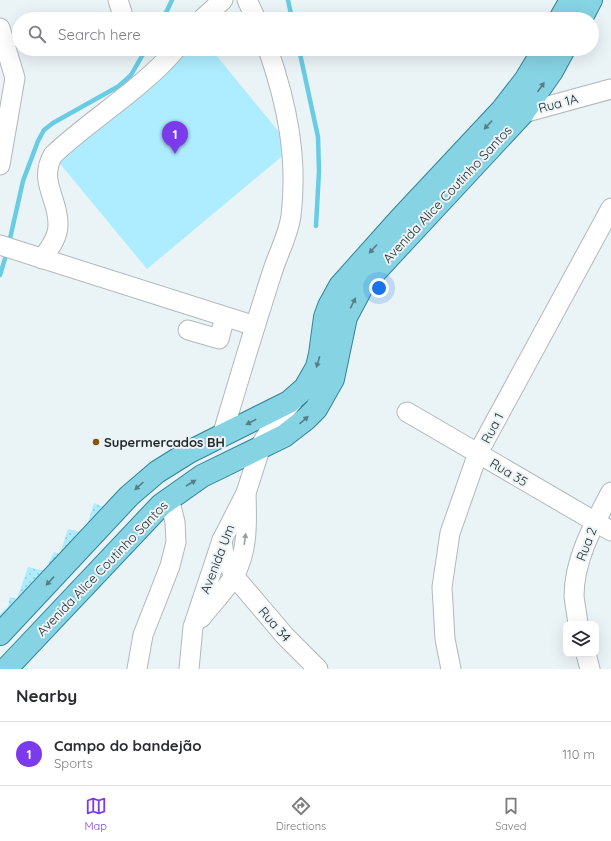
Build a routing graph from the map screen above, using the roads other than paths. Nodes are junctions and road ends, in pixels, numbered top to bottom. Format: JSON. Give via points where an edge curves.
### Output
{"nodes":[{"id":1,"x":118,"y":0,"type":"edge"},
{"id":2,"x":223,"y":0,"type":"edge"},
{"id":3,"x":247,"y":0,"type":"edge"},
{"id":4,"x":571,"y":0,"type":"edge"},
{"id":5,"x":591,"y":0,"type":"edge"},
{"id":6,"x":122,"y":12,"type":"edge"},
{"id":7,"x":210,"y":12,"type":"edge"},
{"id":8,"x":253,"y":12,"type":"edge"},
{"id":9,"x":564,"y":12,"type":"edge"},
{"id":10,"x":584,"y":12,"type":"edge"},
{"id":11,"x":2,"y":37,"type":"edge"},
{"id":12,"x":169,"y":56,"type":"edge"},
{"id":13,"x":270,"y":56,"type":"edge"},
{"id":14,"x":541,"y":56,"type":"edge"},
{"id":15,"x":560,"y":56,"type":"edge"},
{"id":16,"x":611,"y":89,"type":"edge"},
{"id":17,"x":516,"y":106,"type":"junction"},
{"id":18,"x":1,"y":159,"type":"edge"},
{"id":19,"x":611,"y":208,"type":"edge"},
{"id":20,"x":0,"y":245,"type":"edge"},
{"id":21,"x":42,"y":259,"type":"junction"},
{"id":22,"x":225,"y":317,"type":"junction"},
{"id":23,"x":255,"y":326,"type":"junction"},
{"id":24,"x":188,"y":330,"type":"dead end"},
{"id":25,"x":298,"y":396,"type":"junction"},
{"id":26,"x":407,"y":412,"type":"dead end"},
{"id":27,"x":222,"y":436,"type":"junction"},
{"id":28,"x":260,"y":449,"type":"junction"},
{"id":29,"x":478,"y":453,"type":"junction"},
{"id":30,"x":611,"y":492,"type":"edge"},
{"id":31,"x":246,"y":493,"type":"junction"},
{"id":32,"x":169,"y":498,"type":"junction"},
{"id":33,"x":603,"y":527,"type":"edge"},
{"id":34,"x":222,"y":540,"type":"junction"},
{"id":35,"x":234,"y":576,"type":"junction"},
{"id":36,"x":578,"y":621,"type":"edge"},
{"id":37,"x":193,"y":628,"type":"junction"},
{"id":38,"x":0,"y":634,"type":"edge"},
{"id":39,"x":587,"y":657,"type":"edge"},
{"id":40,"x":6,"y":669,"type":"edge"},
{"id":41,"x":137,"y":669,"type":"edge"},
{"id":42,"x":188,"y":669,"type":"edge"},
{"id":43,"x":318,"y":669,"type":"edge"},
{"id":44,"x":451,"y":669,"type":"edge"},
{"id":45,"x":590,"y":669,"type":"edge"}],
"edges":[{"from":1,"to":6,"type":"street"},
{"from":2,"to":7,"type":"street"},
{"from":3,"to":8,"type":"street"},
{"from":4,"to":9,"type":"main road"},
{"from":5,"to":10,"type":"main road"},
{"from":11,"to":18,"type":"street","via":[[15,78]]},
{"from":12,"to":21,"type":"street","via":[[136,89],[53,155],[47,166],[47,177],[58,225],[56,238]]},
{"from":13,"to":23,"type":"street","via":[[292,139],[292,208],[288,231],[274,265]]},
{"from":14,"to":17,"type":"main road","name":"Avenida Alice Coutinho Santos"},
{"from":17,"to":15,"type":"main road","name":"Avenida Alice Coutinho Santos","one_way":true,"via":[[552,71]]},
{"from":16,"to":17,"type":"street","name":"Rua 1A"},
{"from":17,"to":25,"type":"main road","name":"Avenida Alice Coutinho Santos","one_way":true,"via":[[340,286],[329,306],[316,367],[311,379]]},
{"from":28,"to":17,"type":"main road","name":"Avenida Alice Coutinho Santos","one_way":true,"via":[[295,428],[316,409],[333,379],[346,317],[363,285]]},
{"from":19,"to":29,"type":"street","name":"Rua 1"},
{"from":20,"to":21,"type":"street"},
{"from":21,"to":22,"type":"street"},
{"from":22,"to":23,"type":"street"},
{"from":22,"to":24,"type":"street","via":[[219,339]]},
{"from":23,"to":27,"type":"street"},
{"from":25,"to":27,"type":"main road","name":"Avenida Alice Coutinho Santos","one_way":true},
{"from":25,"to":28,"type":"street","name":"Avenida Um","via":[[275,422]]},
{"from":26,"to":29,"type":"street","name":"Rua 35"},
{"from":27,"to":38,"type":"main road","name":"Avenida Alice Coutinho Santos","one_way":true,"via":[[172,461],[142,483]]},
{"from":28,"to":31,"type":"street","name":"Avenida Um"},
{"from":32,"to":28,"type":"main road","name":"Avenida Alice Coutinho Santos","one_way":true,"via":[[202,476]]},
{"from":29,"to":33,"type":"street","name":"Rua 35"},
{"from":29,"to":44,"type":"street","name":"Rua 1","via":[[450,533],[442,587],[445,639]]},
{"from":30,"to":33,"type":"street","name":"Rua 2"},
{"from":31,"to":34,"type":"street","name":"Avenida Um"},
{"from":35,"to":31,"type":"street","name":"Avenida Um","one_way":true,"via":[[244,546],[248,523]]},
{"from":32,"to":40,"type":"main road","name":"Avenida Alice Coutinho Santos","via":[[148,516]]},
{"from":32,"to":41,"type":"street","via":[[175,522],[176,542],[170,566],[143,635]]},
{"from":33,"to":36,"type":"street","name":"Rua 2","via":[[579,561],[574,596]]},
{"from":34,"to":35,"type":"street","name":"Rua 34","via":[[224,555]]},
{"from":34,"to":37,"type":"street","name":"Avenida Um"},
{"from":35,"to":37,"type":"street","name":"Avenida Um"},
{"from":35,"to":43,"type":"street","name":"Rua 34","via":[[284,636]]},
{"from":37,"to":42,"type":"street","name":"Avenida Um"},
{"from":39,"to":45,"type":"street"}]}
